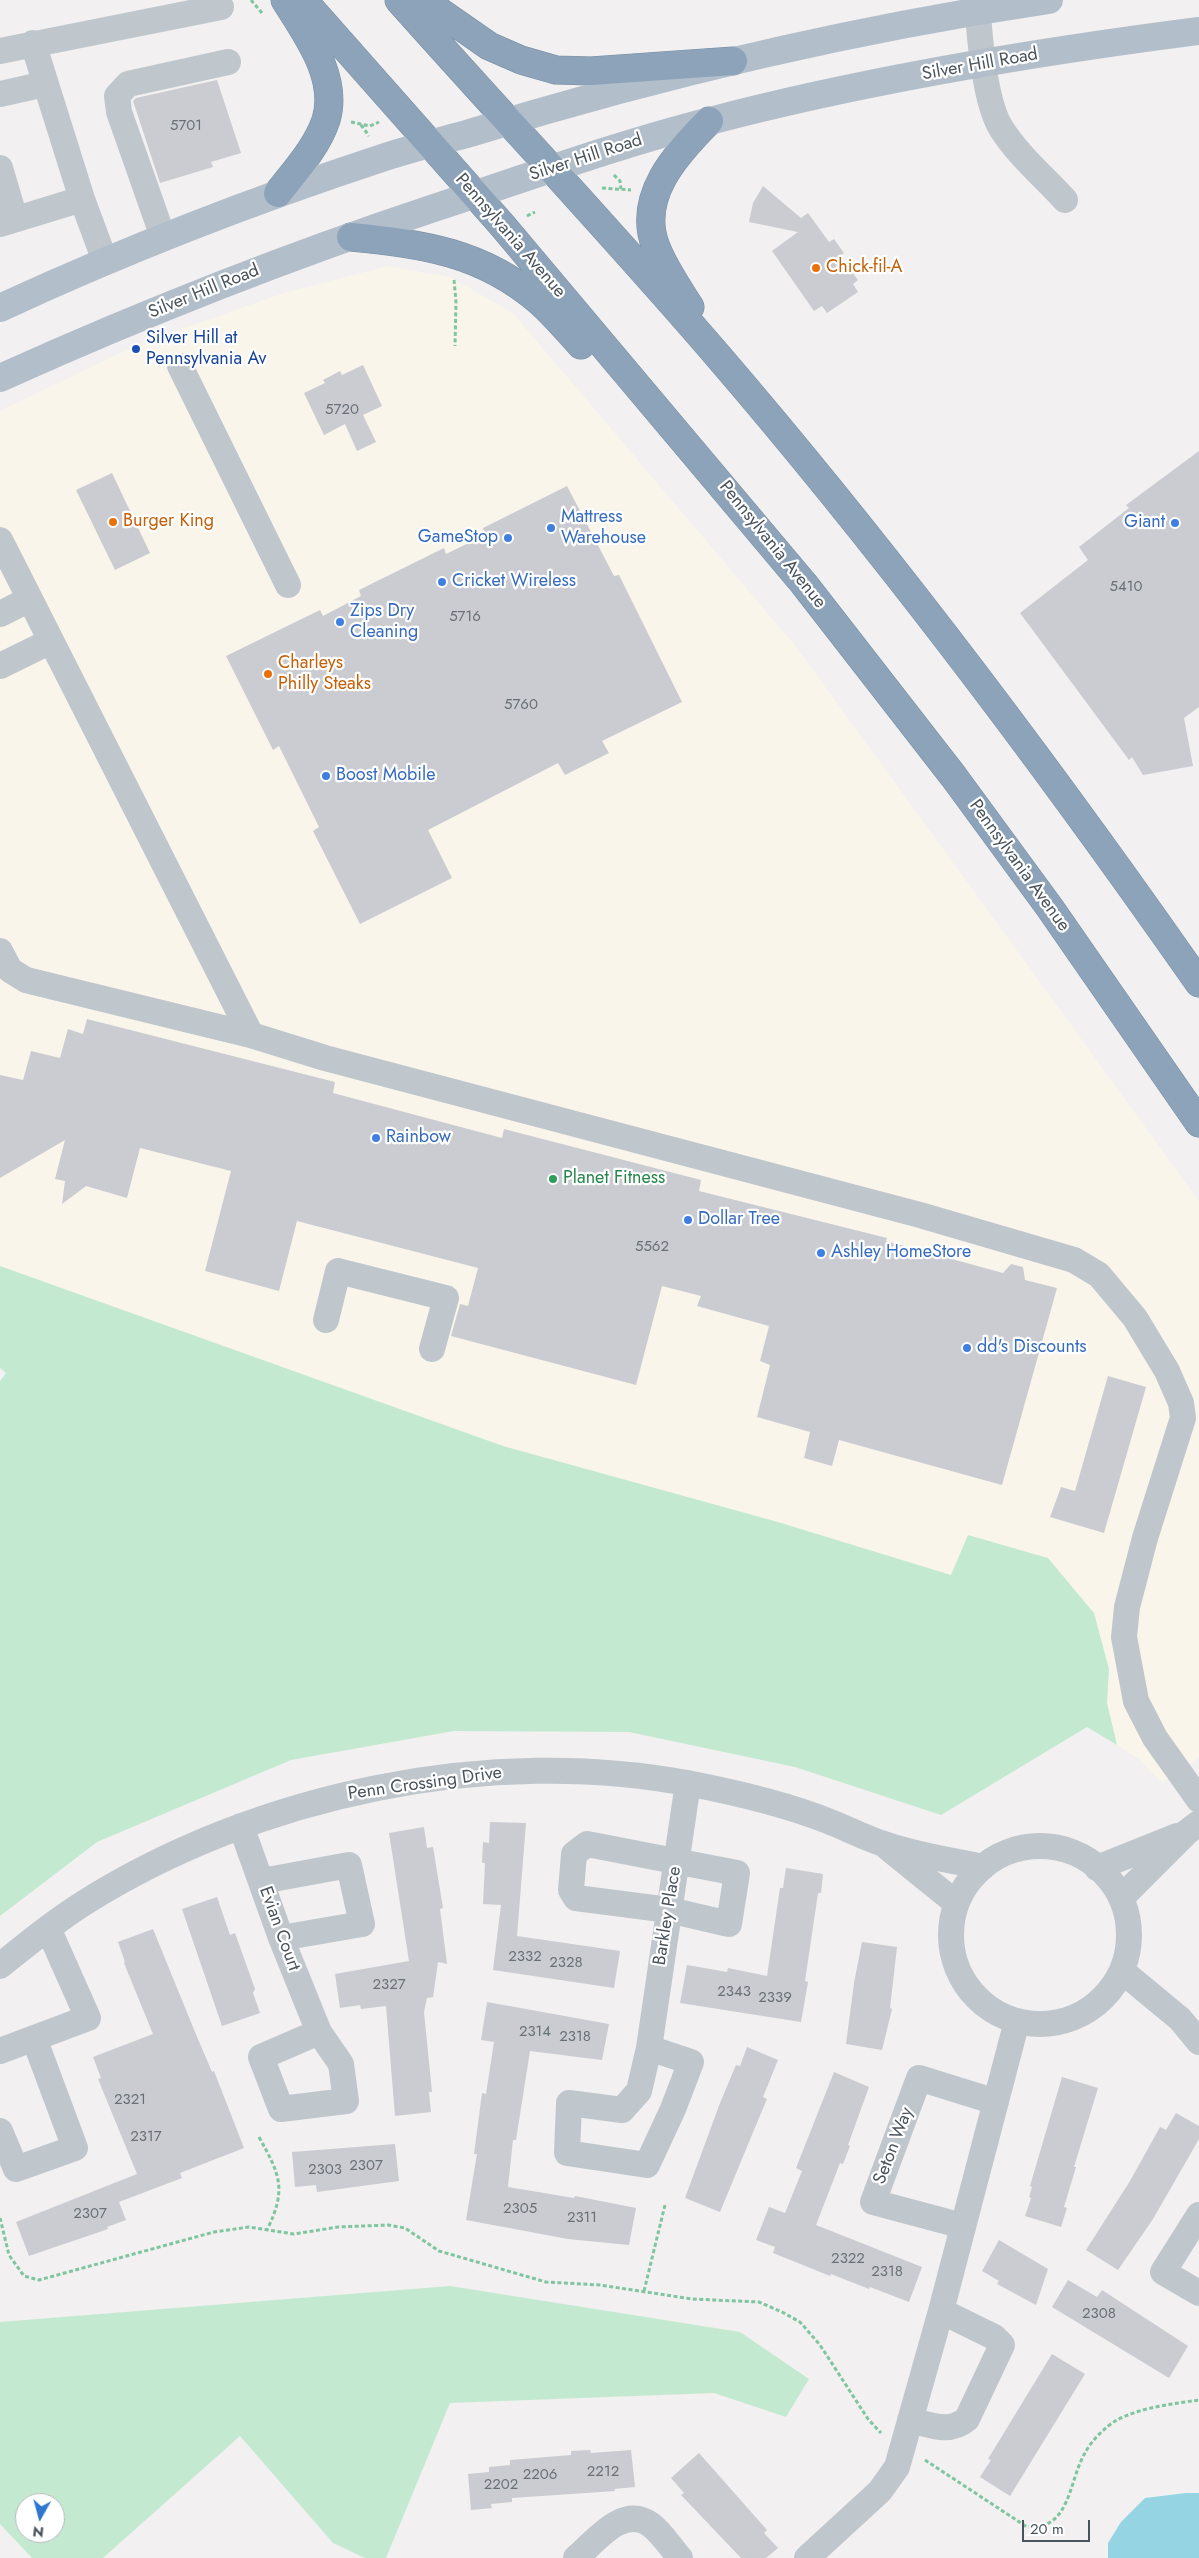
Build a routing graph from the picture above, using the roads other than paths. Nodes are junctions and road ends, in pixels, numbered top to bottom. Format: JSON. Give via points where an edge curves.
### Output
{"nodes":[{"id":1,"x":285,"y":0,"type":"edge"},
{"id":2,"x":303,"y":0,"type":"edge"},
{"id":3,"x":400,"y":0,"type":"edge"},
{"id":4,"x":422,"y":0,"type":"edge"},
{"id":5,"x":1049,"y":0,"type":"edge"},
{"id":6,"x":977,"y":6,"type":"edge"},
{"id":7,"x":221,"y":7,"type":"dead end"},
{"id":8,"x":1199,"y":31,"type":"edge"},
{"id":9,"x":33,"y":43,"type":"junction"},
{"id":10,"x":0,"y":51,"type":"edge"},
{"id":11,"x":733,"y":61,"type":"junction"},
{"id":12,"x":228,"y":62,"type":"dead end"},
{"id":13,"x":985,"y":64,"type":"junction"},
{"id":14,"x":45,"y":84,"type":"junction"},
{"id":15,"x":0,"y":94,"type":"edge"},
{"id":16,"x":709,"y":121,"type":"junction"},
{"id":17,"x":507,"y":122,"type":"junction"},
{"id":18,"x":432,"y":144,"type":"junction"},
{"id":19,"x":0,"y":168,"type":"edge"},
{"id":20,"x":550,"y":169,"type":"junction"},
{"id":21,"x":278,"y":193,"type":"junction"},
{"id":22,"x":475,"y":194,"type":"junction"},
{"id":23,"x":82,"y":199,"type":"junction"},
{"id":24,"x":1065,"y":200,"type":"dead end"},
{"id":25,"x":7,"y":222,"type":"edge"},
{"id":26,"x":163,"y":237,"type":"junction"},
{"id":27,"x":351,"y":237,"type":"junction"},
{"id":28,"x":106,"y":261,"type":"junction"},
{"id":29,"x":54,"y":283,"type":"junction"},
{"id":30,"x":0,"y":288,"type":"edge"},
{"id":31,"x":0,"y":308,"type":"edge"},
{"id":32,"x":718,"y":356,"type":"junction"},
{"id":33,"x":180,"y":366,"type":"dead end"},
{"id":34,"x":0,"y":378,"type":"edge"},
{"id":35,"x":676,"y":429,"type":"junction"},
{"id":36,"x":0,"y":540,"type":"edge"},
{"id":37,"x":288,"y":585,"type":"dead end"},
{"id":38,"x":30,"y":599,"type":"junction"},
{"id":39,"x":0,"y":613,"type":"edge"},
{"id":40,"x":51,"y":641,"type":"junction"},
{"id":41,"x":0,"y":666,"type":"edge"},
{"id":42,"x":0,"y":951,"type":"edge"},
{"id":43,"x":1199,"y":983,"type":"edge"},
{"id":44,"x":251,"y":1035,"type":"junction"},
{"id":45,"x":1199,"y":1123,"type":"edge"},
{"id":46,"x":326,"y":1320,"type":"dead end"},
{"id":47,"x":432,"y":1349,"type":"dead end"},
{"id":48,"x":688,"y":1783,"type":"junction"},
{"id":49,"x":1199,"y":1800,"type":"edge"},
{"id":50,"x":241,"y":1826,"type":"junction"},
{"id":51,"x":1193,"y":1828,"type":"edge"},
{"id":52,"x":882,"y":1844,"type":"junction"},
{"id":53,"x":676,"y":1862,"type":"junction"},
{"id":54,"x":983,"y":1868,"type":"junction"},
{"id":55,"x":1098,"y":1868,"type":"junction"},
{"id":56,"x":262,"y":1881,"type":"junction"},
{"id":57,"x":1121,"y":1898,"type":"junction"},
{"id":58,"x":956,"y":1903,"type":"junction"},
{"id":59,"x":669,"y":1910,"type":"junction"},
{"id":60,"x":48,"y":1928,"type":"junction"},
{"id":61,"x":281,"y":1938,"type":"junction"},
{"id":62,"x":0,"y":1966,"type":"edge"},
{"id":63,"x":1122,"y":1971,"type":"junction"},
{"id":64,"x":1017,"y":2021,"type":"junction"},
{"id":65,"x":319,"y":2032,"type":"dead end"},
{"id":66,"x":34,"y":2038,"type":"junction"},
{"id":67,"x":1199,"y":2042,"type":"edge"},
{"id":68,"x":649,"y":2048,"type":"junction"},
{"id":69,"x":0,"y":2051,"type":"edge"},
{"id":70,"x":996,"y":2102,"type":"junction"},
{"id":71,"x":0,"y":2131,"type":"edge"},
{"id":72,"x":1199,"y":2215,"type":"edge"},
{"id":73,"x":963,"y":2226,"type":"junction"},
{"id":74,"x":1199,"y":2293,"type":"edge"},
{"id":75,"x":942,"y":2311,"type":"junction"},
{"id":76,"x":910,"y":2420,"type":"junction"},
{"id":77,"x":576,"y":2558,"type":"edge"},
{"id":78,"x":680,"y":2558,"type":"edge"},
{"id":79,"x":807,"y":2558,"type":"edge"}],
"edges":[{"from":1,"to":21,"type":"highway","via":[[320,60],[328,92],[326,118],[318,136]]},
{"from":2,"to":18,"type":"highway","name":"Pennsylvania Avenue"},
{"from":3,"to":17,"type":"highway"},
{"from":4,"to":11,"type":"highway","via":[[489,46],[556,70],[591,71]]},
{"from":5,"to":6,"type":"main road"},
{"from":6,"to":11,"type":"main road"},
{"from":6,"to":13,"type":"street"},
{"from":7,"to":9,"type":"street"},
{"from":8,"to":13,"type":"main road","name":"Silver Hill Road"},
{"from":9,"to":10,"type":"street"},
{"from":9,"to":14,"type":"street"},
{"from":11,"to":17,"type":"main road"},
{"from":12,"to":26,"type":"street","via":[[128,84],[117,96],[119,112]]},
{"from":13,"to":16,"type":"main road","name":"Silver Hill Road","via":[[836,92]]},
{"from":13,"to":24,"type":"street","via":[[993,111],[1001,128]]},
{"from":14,"to":15,"type":"street"},
{"from":14,"to":23,"type":"street"},
{"from":16,"to":20,"type":"main road","name":"Silver Hill Road"},
{"from":16,"to":32,"type":"highway","via":[[682,148],[662,177],[655,196],[652,220],[655,246]]},
{"from":17,"to":18,"type":"main road"},
{"from":17,"to":20,"type":"highway"},
{"from":18,"to":21,"type":"main road"},
{"from":18,"to":22,"type":"highway","name":"Pennsylvania Avenue"},
{"from":19,"to":25,"type":"street"},
{"from":20,"to":22,"type":"main road","name":"Silver Hill Road"},
{"from":20,"to":32,"type":"highway"},
{"from":21,"to":26,"type":"main road"},
{"from":22,"to":27,"type":"main road","name":"Silver Hill Road"},
{"from":22,"to":35,"type":"highway","name":"Pennsylvania Avenue"},
{"from":23,"to":25,"type":"street"},
{"from":23,"to":28,"type":"street"},
{"from":26,"to":28,"type":"main road"},
{"from":27,"to":34,"type":"main road","name":"Silver Hill Road","via":[[180,301]]},
{"from":27,"to":35,"type":"highway","via":[[430,246],[458,254],[492,270],[540,302],[596,363]]},
{"from":28,"to":29,"type":"main road"},
{"from":29,"to":30,"type":"main road"},
{"from":29,"to":31,"type":"main road"},
{"from":32,"to":43,"type":"highway","via":[[951,644],[1079,814]]},
{"from":33,"to":37,"type":"street"},
{"from":35,"to":45,"type":"highway","name":"Pennsylvania Avenue","via":[[804,584],[954,777],[1050,908]]},
{"from":36,"to":38,"type":"street"},
{"from":38,"to":39,"type":"street"},
{"from":38,"to":40,"type":"street"},
{"from":40,"to":41,"type":"street"},
{"from":40,"to":44,"type":"street"},
{"from":42,"to":44,"type":"street","via":[[10,970],[26,980]]},
{"from":44,"to":49,"type":"street","via":[[325,1058],[920,1215],[1074,1260],[1099,1275],[1135,1318],[1167,1371],[1181,1403],[1183,1418],[1145,1538],[1127,1607],[1124,1637],[1136,1700],[1156,1738]]},
{"from":46,"to":47,"type":"street","via":[[338,1271],[446,1298]]},
{"from":48,"to":50,"type":"street","name":"Penn Crossing Drive","via":[[593,1772],[526,1770],[483,1773],[379,1787]]},
{"from":48,"to":52,"type":"street","name":"Penn Crossing Drive","via":[[759,1799],[827,1820]]},
{"from":48,"to":53,"type":"street","name":"Barkley Place"},
{"from":50,"to":56,"type":"street","name":"Evian Court"},
{"from":50,"to":60,"type":"street","name":"Penn Crossing Drive","via":[[135,1875],[85,1902]]},
{"from":51,"to":55,"type":"street"},
{"from":51,"to":57,"type":"street"},
{"from":52,"to":54,"type":"street","name":"Penn Crossing Drive"},
{"from":52,"to":58,"type":"street","name":"Penn Crossing Drive"},
{"from":53,"to":59,"type":"street","name":"Barkley Place"},
{"from":53,"to":59,"type":"street","via":[[737,1873],[729,1924]]},
{"from":53,"to":59,"type":"street","via":[[587,1844],[574,1854],[571,1890],[576,1898]]},
{"from":54,"to":55,"type":"street","via":[[1002,1855],[1017,1850],[1046,1847],[1072,1852]]},
{"from":54,"to":58,"type":"street"},
{"from":55,"to":57,"type":"street"},
{"from":56,"to":61,"type":"street","name":"Evian Court"},
{"from":56,"to":61,"type":"street","via":[[349,1865],[362,1924]]},
{"from":57,"to":63,"type":"street","via":[[1129,1937]]},
{"from":58,"to":64,"type":"street","via":[[951,1939],[962,1978],[981,2002]]},
{"from":59,"to":68,"type":"street","name":"Barkley Place"},
{"from":60,"to":62,"type":"street","name":"Penn Crossing Drive"},
{"from":60,"to":66,"type":"street","via":[[88,2018]]},
{"from":61,"to":65,"type":"street","name":"Evian Court"},
{"from":63,"to":64,"type":"street","via":[[1107,1994],[1078,2016],[1050,2024]]},
{"from":63,"to":67,"type":"street","via":[[1180,2019]]},
{"from":64,"to":70,"type":"street"},
{"from":66,"to":69,"type":"street"},
{"from":66,"to":71,"type":"street","via":[[75,2148],[16,2169]]},
{"from":68,"to":68,"type":"street","name":"Barkley Place","via":[[691,2062],[647,2165],[567,2153],[569,2103],[622,2110],[639,2091]]},
{"from":70,"to":73,"type":"street"},
{"from":70,"to":73,"type":"street","name":"Seton Way","via":[[920,2078],[873,2202]]},
{"from":72,"to":74,"type":"street","via":[[1163,2272]]},
{"from":73,"to":75,"type":"street"},
{"from":75,"to":76,"type":"street"},
{"from":75,"to":76,"type":"street","via":[[994,2337],[1002,2345],[967,2419],[958,2426],[945,2429]]},
{"from":76,"to":79,"type":"street","via":[[897,2467],[880,2491]]},
{"from":77,"to":78,"type":"street","via":[[618,2521],[636,2518],[651,2525]]}]}
